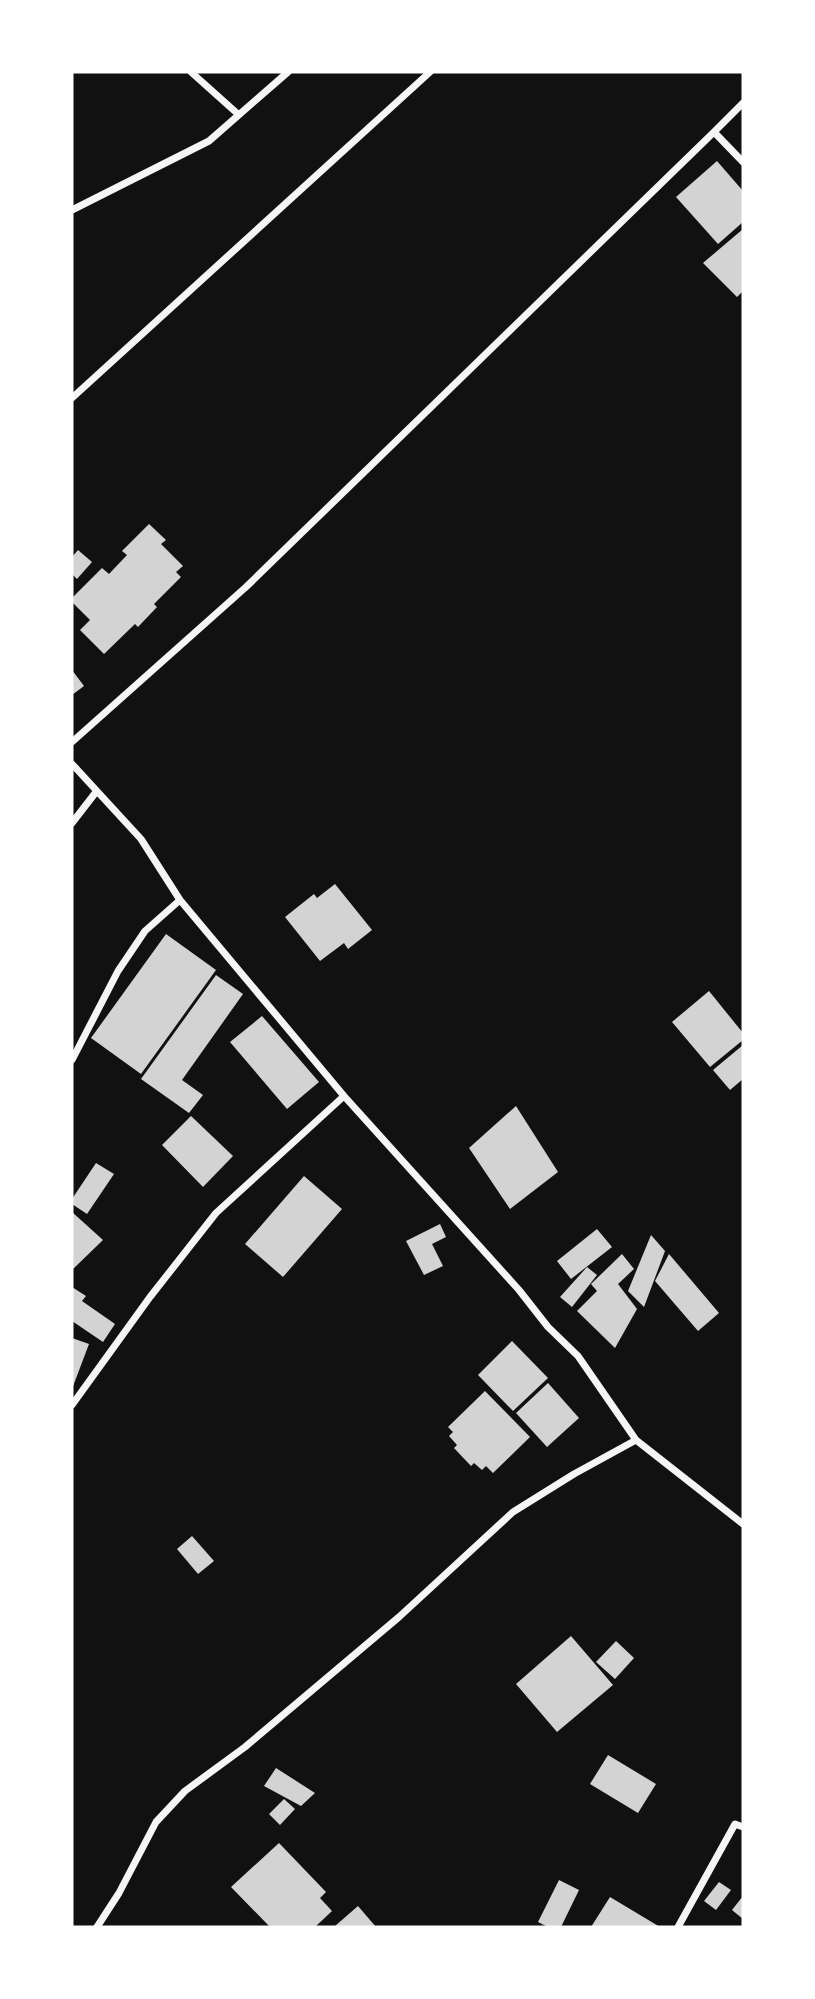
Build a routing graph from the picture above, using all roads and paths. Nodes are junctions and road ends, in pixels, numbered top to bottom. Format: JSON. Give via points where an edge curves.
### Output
{"nodes":[{"id":1,"x":191,"y":72,"type":"edge"},
{"id":2,"x":288,"y":72,"type":"edge"},
{"id":3,"x":430,"y":72,"type":"edge"},
{"id":4,"x":743,"y":103,"type":"edge"},
{"id":5,"x":239,"y":115,"type":"junction"},
{"id":6,"x":714,"y":132,"type":"junction"},
{"id":7,"x":743,"y":162,"type":"edge"},
{"id":8,"x":72,"y":210,"type":"edge"},
{"id":9,"x":72,"y":398,"type":"edge"},
{"id":10,"x":72,"y":742,"type":"edge"},
{"id":11,"x":72,"y":764,"type":"edge"},
{"id":12,"x":96,"y":792,"type":"junction"},
{"id":13,"x":72,"y":823,"type":"edge"},
{"id":14,"x":180,"y":900,"type":"junction"},
{"id":15,"x":72,"y":1060,"type":"edge"},
{"id":16,"x":344,"y":1096,"type":"junction"},
{"id":17,"x":72,"y":1405,"type":"edge"},
{"id":18,"x":636,"y":1440,"type":"junction"},
{"id":19,"x":743,"y":1524,"type":"edge"},
{"id":20,"x":743,"y":1828,"type":"edge"},
{"id":21,"x":97,"y":1927,"type":"edge"},
{"id":22,"x":678,"y":1927,"type":"edge"}],
"edges":[{"from":1,"to":5,"type":"street"},
{"from":2,"to":5,"type":"street"},
{"from":3,"to":9,"type":"street"},
{"from":4,"to":6,"type":"street"},
{"from":5,"to":8,"type":"street","via":[[209,142]]},
{"from":6,"to":7,"type":"street"},
{"from":6,"to":10,"type":"street","via":[[246,587]]},
{"from":11,"to":12,"type":"street"},
{"from":12,"to":13,"type":"street"},
{"from":12,"to":14,"type":"street","via":[[141,839]]},
{"from":14,"to":15,"type":"street","via":[[145,931],[118,971]]},
{"from":14,"to":16,"type":"street"},
{"from":16,"to":17,"type":"street","via":[[216,1213]]},
{"from":16,"to":18,"type":"street","via":[[578,1356]]},
{"from":18,"to":19,"type":"street"},
{"from":18,"to":21,"type":"street","via":[[513,1512],[399,1618],[245,1747],[185,1791],[156,1822]]},
{"from":20,"to":22,"type":"street","via":[[736,1824]]}]}
